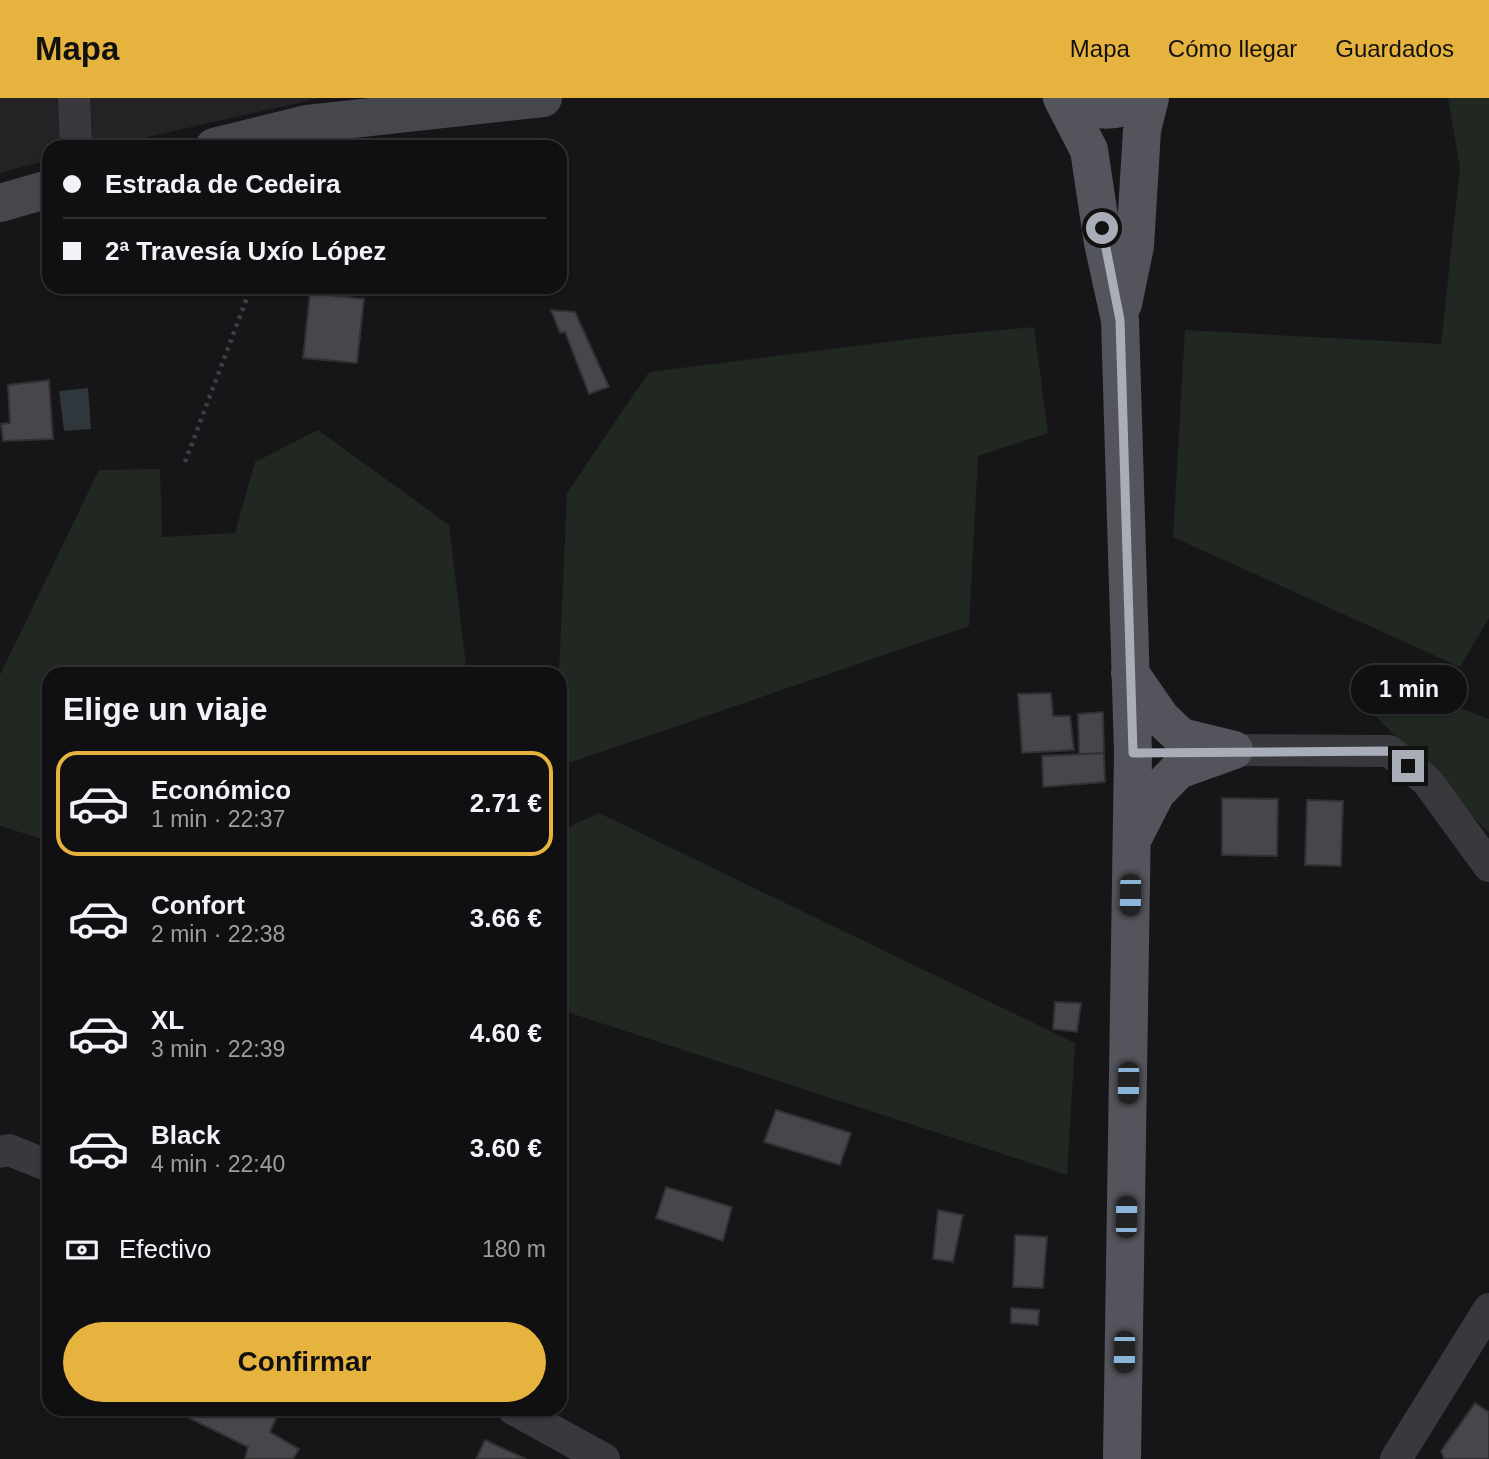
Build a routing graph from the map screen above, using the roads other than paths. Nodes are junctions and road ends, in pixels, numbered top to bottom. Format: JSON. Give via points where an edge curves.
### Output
{"nodes":[{"id":1,"x":74,"y":98,"type":"edge"},
{"id":2,"x":543,"y":98,"type":"edge"},
{"id":3,"x":1063,"y":98,"type":"edge"},
{"id":4,"x":1148,"y":98,"type":"edge"},
{"id":5,"x":305,"y":111,"type":"edge"},
{"id":6,"x":76,"y":140,"type":"edge"},
{"id":7,"x":232,"y":140,"type":"edge"},
{"id":8,"x":42,"y":191,"type":"edge"},
{"id":9,"x":0,"y":203,"type":"edge"},
{"id":10,"x":1120,"y":320,"type":"junction"},
{"id":11,"x":1130,"y":673,"type":"junction"},
{"id":12,"x":1234,"y":750,"type":"junction"},
{"id":13,"x":1133,"y":753,"type":"junction"},
{"id":14,"x":1131,"y":841,"type":"junction"},
{"id":15,"x":1489,"y":866,"type":"edge"},
{"id":16,"x":0,"y":1152,"type":"edge"},
{"id":17,"x":42,"y":1163,"type":"edge"},
{"id":18,"x":1487,"y":1315,"type":"edge"},
{"id":19,"x":526,"y":1416,"type":"edge"},
{"id":20,"x":604,"y":1459,"type":"edge"},
{"id":21,"x":1122,"y":1459,"type":"edge"},
{"id":22,"x":1396,"y":1459,"type":"edge"}],
"edges":[{"from":1,"to":6,"type":"street"},
{"from":2,"to":5,"type":"main road"},
{"from":3,"to":4,"type":"main road","via":[[1083,108],[1107,111]]},
{"from":3,"to":10,"type":"main road","via":[[1089,150]]},
{"from":4,"to":10,"type":"main road","via":[[1137,169],[1135,246]]},
{"from":5,"to":7,"type":"main road"},
{"from":8,"to":9,"type":"main road"},
{"from":10,"to":11,"type":"main road"},
{"from":11,"to":12,"type":"main road","via":[[1161,718],[1181,737]]},
{"from":11,"to":13,"type":"main road"},
{"from":12,"to":13,"type":"main road"},
{"from":12,"to":14,"type":"main road","via":[[1178,770],[1156,793]]},
{"from":12,"to":15,"type":"street","via":[[1389,751],[1427,781]]},
{"from":13,"to":14,"type":"main road"},
{"from":14,"to":21,"type":"main road"},
{"from":16,"to":17,"type":"street","via":[[9,1150]]},
{"from":18,"to":22,"type":"street"},
{"from":19,"to":20,"type":"street"}]}
